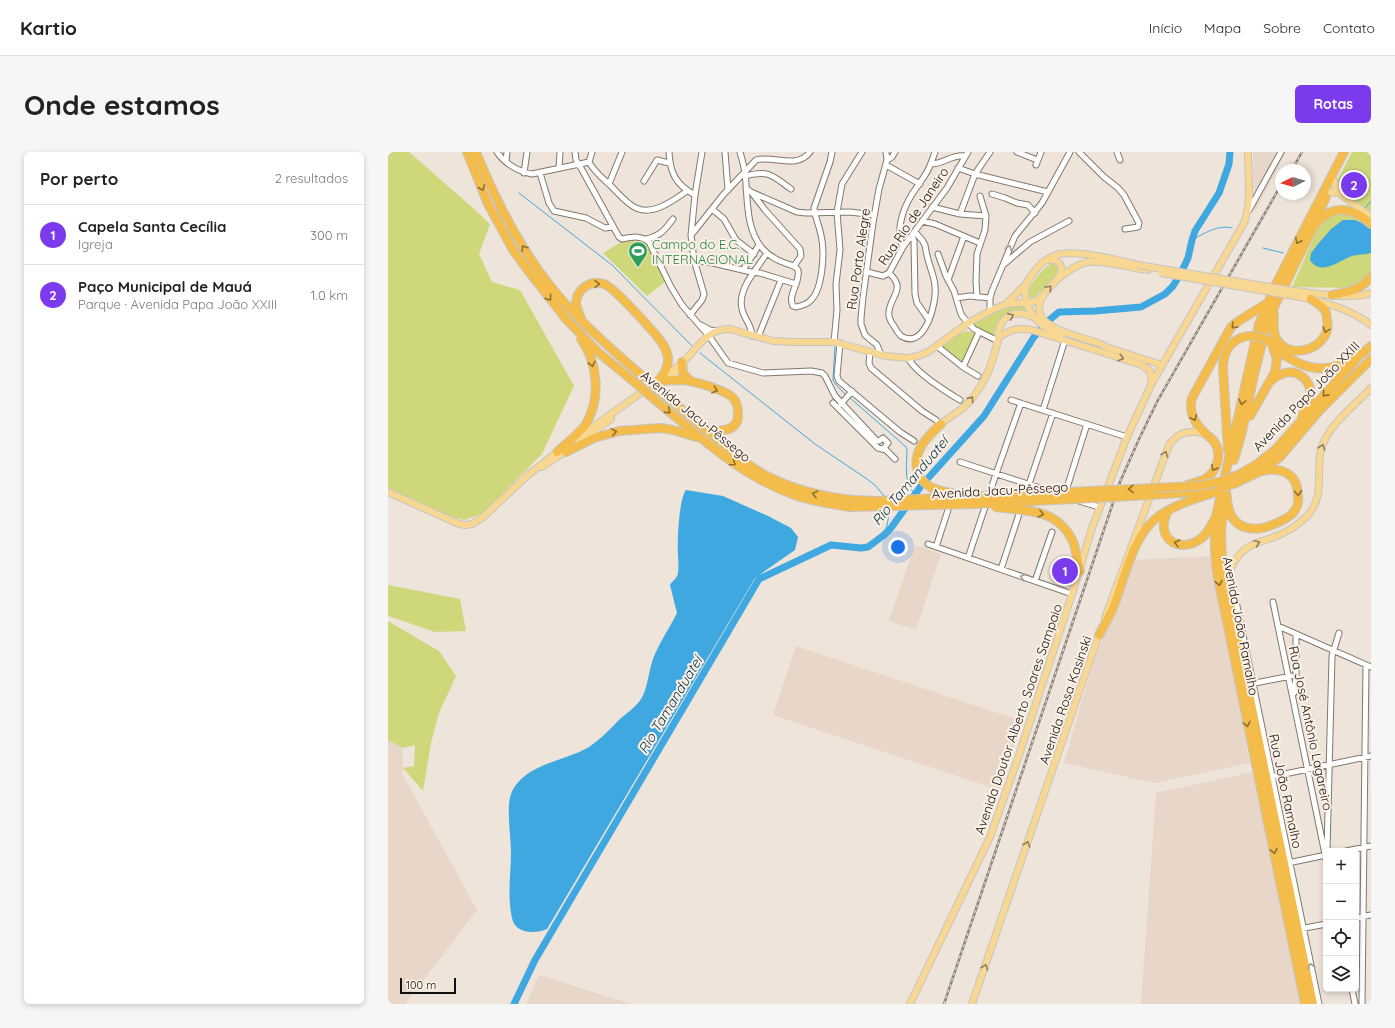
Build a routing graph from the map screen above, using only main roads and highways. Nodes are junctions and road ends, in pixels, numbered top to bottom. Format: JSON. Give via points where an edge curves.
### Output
{"nodes":[{"id":1,"x":467,"y":152,"type":"edge"},
{"id":2,"x":476,"y":152,"type":"edge"},
{"id":3,"x":1248,"y":152,"type":"edge"},
{"id":4,"x":1344,"y":152,"type":"edge"},
{"id":5,"x":1349,"y":152,"type":"edge"},
{"id":6,"x":1334,"y":181,"type":"junction"},
{"id":7,"x":1325,"y":193,"type":"junction"},
{"id":8,"x":1339,"y":193,"type":"junction"},
{"id":9,"x":1356,"y":210,"type":"junction"},
{"id":10,"x":1370,"y":220,"type":"edge"},
{"id":11,"x":1311,"y":232,"type":"junction"},
{"id":12,"x":1046,"y":260,"type":"junction"},
{"id":13,"x":1371,"y":278,"type":"edge"},
{"id":14,"x":1058,"y":279,"type":"junction"},
{"id":15,"x":1026,"y":284,"type":"junction"},
{"id":16,"x":1294,"y":293,"type":"junction"},
{"id":17,"x":1371,"y":293,"type":"edge"},
{"id":18,"x":1332,"y":295,"type":"junction"},
{"id":19,"x":1040,"y":298,"type":"junction"},
{"id":20,"x":1311,"y":299,"type":"junction"},
{"id":21,"x":1026,"y":303,"type":"junction"},
{"id":22,"x":1006,"y":304,"type":"junction"},
{"id":23,"x":1270,"y":306,"type":"junction"},
{"id":24,"x":566,"y":319,"type":"junction"},
{"id":25,"x":1040,"y":320,"type":"junction"},
{"id":26,"x":583,"y":323,"type":"junction"},
{"id":27,"x":1371,"y":325,"type":"edge"},
{"id":28,"x":1049,"y":330,"type":"junction"},
{"id":29,"x":998,"y":340,"type":"junction"},
{"id":30,"x":1270,"y":343,"type":"junction"},
{"id":31,"x":1371,"y":346,"type":"edge"},
{"id":32,"x":1359,"y":356,"type":"junction"},
{"id":33,"x":1371,"y":359,"type":"edge"},
{"id":34,"x":1162,"y":365,"type":"junction"},
{"id":35,"x":682,"y":366,"type":"junction"},
{"id":36,"x":661,"y":381,"type":"junction"},
{"id":37,"x":1269,"y":382,"type":"junction"},
{"id":38,"x":694,"y":383,"type":"junction"},
{"id":39,"x":1152,"y":383,"type":"junction"},
{"id":40,"x":1371,"y":388,"type":"edge"},
{"id":41,"x":938,"y":422,"type":"joint"},
{"id":42,"x":1296,"y":426,"type":"junction"},
{"id":43,"x":704,"y":428,"type":"junction"},
{"id":44,"x":1242,"y":432,"type":"junction"},
{"id":45,"x":1207,"y":435,"type":"junction"},
{"id":46,"x":702,"y":439,"type":"junction"},
{"id":47,"x":561,"y":452,"type":"junction"},
{"id":48,"x":1228,"y":461,"type":"junction"},
{"id":49,"x":1259,"y":472,"type":"junction"},
{"id":50,"x":1237,"y":479,"type":"junction"},
{"id":51,"x":1184,"y":486,"type":"junction"},
{"id":52,"x":1224,"y":490,"type":"junction"},
{"id":53,"x":388,"y":492,"type":"edge"},
{"id":54,"x":975,"y":501,"type":"junction"},
{"id":55,"x":851,"y":504,"type":"junction"},
{"id":56,"x":1169,"y":510,"type":"junction"},
{"id":57,"x":1216,"y":516,"type":"junction"},
{"id":58,"x":1080,"y":571,"type":"junction"},
{"id":59,"x":1229,"y":583,"type":"junction"},
{"id":60,"x":1099,"y":635,"type":"junction"},
{"id":61,"x":1284,"y":865,"type":"junction"},
{"id":62,"x":1282,"y":890,"type":"junction"},
{"id":63,"x":1300,"y":929,"type":"junction"},
{"id":64,"x":910,"y":1004,"type":"edge"},
{"id":65,"x":972,"y":1004,"type":"edge"},
{"id":66,"x":1305,"y":1004,"type":"edge"},
{"id":67,"x":1313,"y":1004,"type":"edge"}],
"edges":[{"from":1,"to":24,"type":"highway","name":"Avenida Jacu-Pêssego","one_way":true,"via":[[488,204],[513,250]]},
{"from":26,"to":2,"type":"highway","name":"Avenida Jacu-Pêssego","one_way":true,"via":[[531,260],[489,185]]},
{"from":3,"to":34,"type":"main road","name":"Avenida Doutor Alberto Soares Sampaio","via":[[1248,200],[1244,223]]},
{"from":4,"to":7,"type":"highway","name":"Avenida João Ramalho"},
{"from":5,"to":6,"type":"highway","name":"Avenida João Ramalho"},
{"from":6,"to":7,"type":"highway","name":"Avenida João Ramalho"},
{"from":6,"to":8,"type":"main road"},
{"from":7,"to":8,"type":"main road"},
{"from":7,"to":11,"type":"highway","name":"Avenida João Ramalho"},
{"from":7,"to":23,"type":"highway","name":"Avenida João Ramalho","one_way":true},
{"from":8,"to":9,"type":"main road"},
{"from":9,"to":10,"type":"highway"},
{"from":9,"to":11,"type":"highway","via":[[1329,212],[1318,221]]},
{"from":11,"to":23,"type":"highway","name":"Avenida João Ramalho"},
{"from":12,"to":14,"type":"main road","via":[[1055,260],[1060,264],[1062,270]]},
{"from":12,"to":15,"type":"main road"},
{"from":12,"to":16,"type":"main road","bridge":true,"via":[[1056,255],[1081,254]]},
{"from":13,"to":18,"type":"highway","via":[[1355,290]]},
{"from":14,"to":16,"type":"main road","bridge":true,"via":[[1072,268],[1087,262],[1096,262]]},
{"from":19,"to":14,"type":"main road","one_way":true},
{"from":15,"to":21,"type":"main road"},
{"from":15,"to":22,"type":"main road"},
{"from":16,"to":18,"type":"main road"},
{"from":16,"to":20,"type":"main road"},
{"from":17,"to":18,"type":"main road","via":[[1352,296]]},
{"from":19,"to":21,"type":"main road"},
{"from":19,"to":25,"type":"main road"},
{"from":20,"to":23,"type":"highway","one_way":true,"via":[[1324,310],[1328,326],[1324,338],[1306,350],[1293,351],[1277,340]]},
{"from":20,"to":27,"type":"main road","via":[[1348,311]]},
{"from":21,"to":22,"type":"main road"},
{"from":21,"to":25,"type":"main road"},
{"from":22,"to":35,"type":"main road","via":[[968,323],[923,355],[908,358],[881,355],[837,343],[784,342],[730,329],[718,331],[708,337]]},
{"from":23,"to":44,"type":"highway","name":"Avenida João Ramalho"},
{"from":23,"to":45,"type":"highway","one_way":true,"via":[[1232,327],[1192,398],[1192,416]]},
{"from":23,"to":48,"type":"highway","name":"Avenida João Ramalho","one_way":true,"via":[[1259,324]]},
{"from":24,"to":46,"type":"highway","name":"Avenida Jacu-Pêssego","one_way":true,"bridge":true,"via":[[598,352]]},
{"from":24,"to":47,"type":"highway","one_way":true,"via":[[590,355],[596,387],[586,424]]},
{"from":25,"to":28,"type":"main road"},
{"from":29,"to":25,"type":"main road","one_way":true,"via":[[999,327],[1008,316],[1022,314]]},
{"from":26,"to":36,"type":"highway","one_way":true,"via":[[576,302],[580,291],[594,282],[610,287],[654,333],[666,350],[668,357]]},
{"from":26,"to":43,"type":"highway","name":"Avenida Jacu-Pêssego","bridge":true},
{"from":28,"to":29,"type":"main road","via":[[1009,331]]},
{"from":28,"to":34,"type":"main road"},
{"from":28,"to":39,"type":"main road","one_way":true,"via":[[1065,340],[1142,365],[1150,371]]},
{"from":41,"to":29,"type":"main road","one_way":true,"via":[[964,407],[973,397],[988,372]]},
{"from":30,"to":32,"type":"highway","via":[[1290,360],[1316,368],[1340,366]]},
{"from":30,"to":37,"type":"highway","via":[[1277,364]]},
{"from":30,"to":48,"type":"highway","bridge":true,"via":[[1263,338],[1250,336],[1237,339],[1227,349],[1223,368]]},
{"from":31,"to":32,"type":"highway","name":"Avenida Papa João XXIII"},
{"from":32,"to":42,"type":"highway","name":"Avenida Papa João XXIII","one_way":true},
{"from":33,"to":49,"type":"highway","name":"Avenida Papa João XXIII","via":[[1320,410],[1280,457]]},
{"from":34,"to":39,"type":"main road","name":"Avenida Doutor Alberto Soares Sampaio"},
{"from":35,"to":36,"type":"main road"},
{"from":35,"to":38,"type":"highway","via":[[684,375]]},
{"from":36,"to":38,"type":"highway","via":[[682,380]]},
{"from":36,"to":47,"type":"main road"},
{"from":37,"to":42,"type":"highway","via":[[1282,373],[1291,372],[1302,376],[1308,384],[1310,397]]},
{"from":37,"to":44,"type":"highway"},
{"from":38,"to":43,"type":"highway","one_way":true,"via":[[729,395],[738,408],[739,417],[735,426],[715,431]]},
{"from":39,"to":58,"type":"main road","name":"Avenida Doutor Alberto Soares Sampaio","via":[[1126,437],[1099,507]]},
{"from":59,"to":40,"type":"main road","one_way":true,"via":[[1233,564],[1245,549],[1288,531],[1307,516],[1319,492],[1319,459],[1322,446],[1336,424]]},
{"from":41,"to":54,"type":"highway","bridge":true,"via":[[921,445],[916,457],[917,470],[922,480],[932,488]]},
{"from":42,"to":50,"type":"highway","name":"Avenida Papa João XXIII","via":[[1275,450]]},
{"from":55,"to":43,"type":"highway","name":"Avenida Jacu-Pêssego","one_way":true,"via":[[795,488],[766,476]]},
{"from":44,"to":52,"type":"highway","name":"Avenida João Ramalho"},
{"from":45,"to":51,"type":"highway","one_way":true,"via":[[1216,444],[1217,464],[1206,478]]},
{"from":60,"to":45,"type":"main road","name":"Avenida Rosa Kasinski","one_way":true,"via":[[1169,444],[1182,433],[1194,431]]},
{"from":47,"to":46,"type":"highway","one_way":true,"via":[[619,431],[661,428]]},
{"from":46,"to":55,"type":"highway","name":"Avenida Jacu-Pêssego","one_way":true,"via":[[736,465],[776,488],[811,500]]},
{"from":47,"to":53,"type":"main road","via":[[528,475],[482,518],[472,524],[466,525],[446,518]]},
{"from":48,"to":57,"type":"highway","name":"Avenida João Ramalho"},
{"from":49,"to":50,"type":"highway","name":"Avenida Papa João XXIII"},
{"from":49,"to":52,"type":"highway","one_way":true,"via":[[1276,469],[1284,471],[1298,487],[1297,506],[1284,520],[1260,529],[1245,528],[1231,515]]},
{"from":50,"to":51,"type":"highway","name":"Avenida Jacu-Pêssego","bridge":true},
{"from":50,"to":52,"type":"highway","name":"Avenida Jacu-Pêssego","bridge":true},
{"from":51,"to":54,"type":"highway","name":"Avenida Jacu-Pêssego","one_way":true,"bridge":true},
{"from":52,"to":54,"type":"highway","name":"Avenida Jacu-Pêssego","bridge":true},
{"from":52,"to":56,"type":"highway"},
{"from":52,"to":59,"type":"highway","name":"Avenida João Ramalho","via":[[1220,539],[1222,563]]},
{"from":54,"to":55,"type":"highway","name":"Avenida Jacu-Pêssego","bridge":true,"via":[[877,501]]},
{"from":54,"to":58,"type":"highway","one_way":true,"bridge":true,"via":[[1044,514],[1060,522],[1074,544]]},
{"from":57,"to":56,"type":"highway","one_way":true,"via":[[1204,536],[1196,542],[1183,544],[1168,540],[1164,533],[1164,517]]},
{"from":56,"to":60,"type":"highway","via":[[1151,523],[1140,539],[1113,608]]},
{"from":57,"to":61,"type":"highway","name":"Avenida João Ramalho","one_way":true,"via":[[1216,570]]},
{"from":58,"to":64,"type":"main road","name":"Avenida Doutor Alberto Soares Sampaio","via":[[990,837]]},
{"from":59,"to":61,"type":"highway","name":"Avenida João Ramalho","via":[[1269,777]]},
{"from":65,"to":60,"type":"main road","name":"Avenida Rosa Kasinski","one_way":true},
{"from":61,"to":62,"type":"highway","name":"Avenida João Ramalho"},
{"from":61,"to":63,"type":"highway","name":"Avenida João Ramalho"},
{"from":62,"to":63,"type":"highway","via":[[1292,922]]},
{"from":62,"to":66,"type":"highway","name":"Avenida João Ramalho"},
{"from":63,"to":67,"type":"highway","name":"Avenida João Ramalho"}]}
